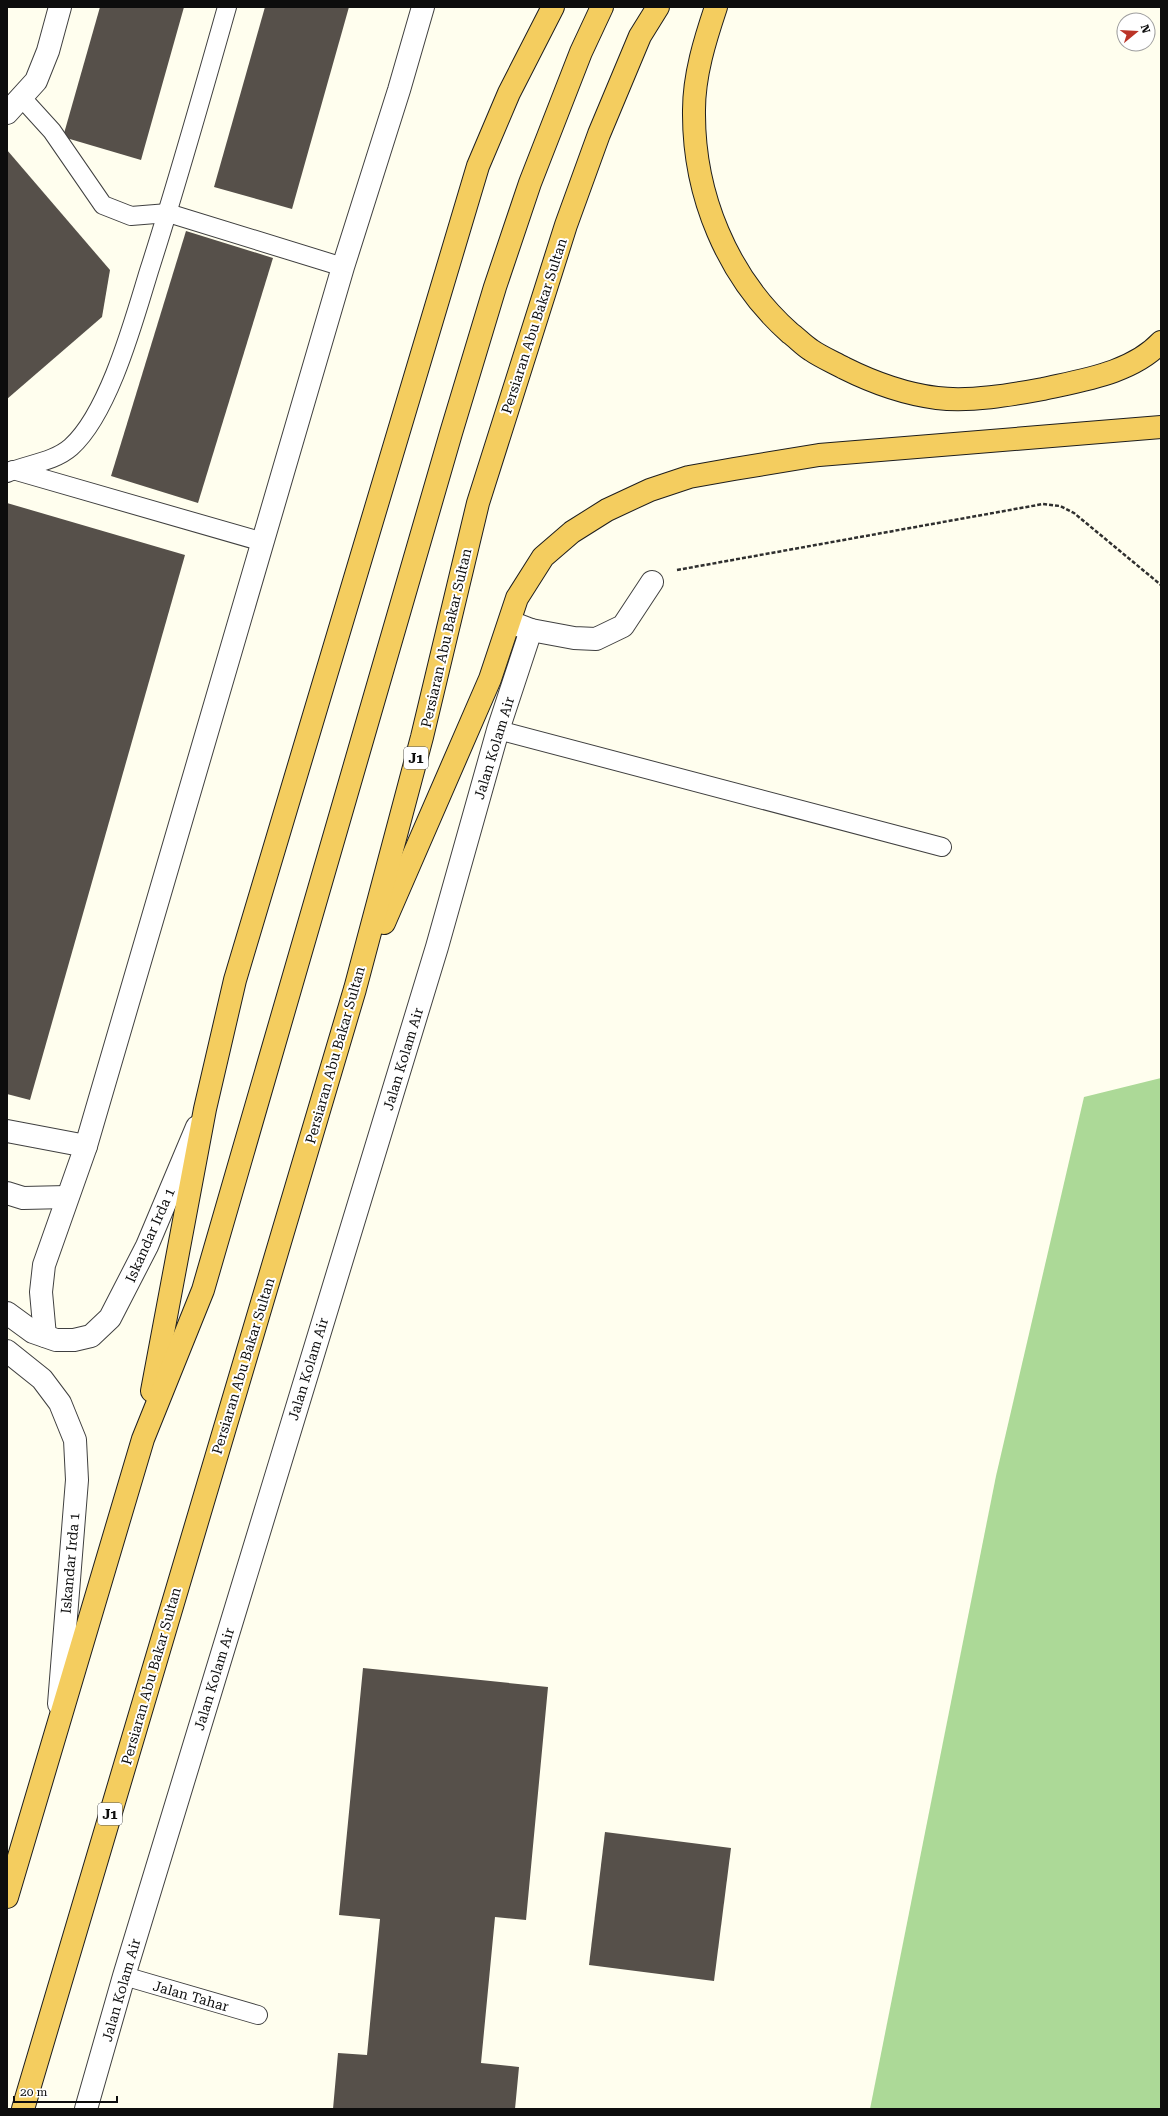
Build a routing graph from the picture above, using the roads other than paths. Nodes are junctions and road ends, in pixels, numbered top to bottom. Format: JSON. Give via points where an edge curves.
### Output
{"nodes":[{"id":1,"x":60,"y":7,"type":"edge"},
{"id":2,"x":227,"y":7,"type":"edge"},
{"id":3,"x":423,"y":7,"type":"edge"},
{"id":4,"x":553,"y":7,"type":"edge"},
{"id":5,"x":602,"y":7,"type":"edge"},
{"id":6,"x":658,"y":7,"type":"edge"},
{"id":7,"x":716,"y":7,"type":"edge"},
{"id":8,"x":15,"y":105,"type":"edge"},
{"id":9,"x":168,"y":213,"type":"junction"},
{"id":10,"x":343,"y":267,"type":"junction"},
{"id":11,"x":1161,"y":342,"type":"edge"},
{"id":12,"x":1161,"y":427,"type":"edge"},
{"id":13,"x":10,"y":472,"type":"edge"},
{"id":14,"x":262,"y":542,"type":"junction"},
{"id":15,"x":652,"y":582,"type":"dead end"},
{"id":16,"x":509,"y":622,"type":"junction"},
{"id":17,"x":531,"y":630,"type":"junction"},
{"id":18,"x":498,"y":730,"type":"junction"},
{"id":19,"x":942,"y":847,"type":"dead end"},
{"id":20,"x":355,"y":989,"type":"junction"},
{"id":21,"x":205,"y":1109,"type":"junction"},
{"id":22,"x":7,"y":1131,"type":"edge"},
{"id":23,"x":86,"y":1146,"type":"junction"},
{"id":24,"x":7,"y":1193,"type":"edge"},
{"id":25,"x":67,"y":1197,"type":"junction"},
{"id":26,"x":7,"y":1313,"type":"edge"},
{"id":27,"x":44,"y":1336,"type":"junction"},
{"id":28,"x":7,"y":1352,"type":"edge"},
{"id":29,"x":144,"y":1439,"type":"junction"},
{"id":30,"x":58,"y":1726,"type":"junction"},
{"id":31,"x":7,"y":1897,"type":"edge"},
{"id":32,"x":124,"y":1976,"type":"junction"},
{"id":33,"x":258,"y":2015,"type":"dead end"},
{"id":34,"x":23,"y":2109,"type":"edge"},
{"id":35,"x":86,"y":2109,"type":"edge"}],
"edges":[{"from":1,"to":8,"type":"street","via":[[48,51],[36,81]]},
{"from":2,"to":9,"type":"lane"},
{"from":3,"to":10,"type":"street","via":[[400,90]]},
{"from":4,"to":21,"type":"highway","via":[[509,93],[478,166],[235,980]]},
{"from":5,"to":29,"type":"highway","via":[[581,52],[530,183],[495,287],[450,433],[203,1290]]},
{"from":6,"to":20,"type":"highway","name":"Persiaran Abu Bakar Sultan","number":"J1","via":[[640,36],[599,134],[561,240],[484,481],[422,737]]},
{"from":7,"to":11,"type":"highway","via":[[700,58],[694,109],[697,161],[712,219],[744,282],[772,316],[810,350],[860,376],[906,393],[940,398],[968,398],[990,397],[1081,381],[1120,369],[1151,352]]},
{"from":8,"to":9,"type":"lane","via":[[52,131],[102,205],[131,216]]},
{"from":9,"to":10,"type":"lane"},
{"from":9,"to":13,"type":"lane","via":[[112,382],[96,415],[70,447],[49,459]]},
{"from":10,"to":14,"type":"street"},
{"from":12,"to":16,"type":"highway","via":[[819,455],[688,478],[650,490],[607,510],[572,532],[543,557],[517,598]]},
{"from":13,"to":14,"type":"lane"},
{"from":14,"to":23,"type":"street"},
{"from":15,"to":17,"type":"street","via":[[623,626],[596,639],[574,638]]},
{"from":16,"to":17,"type":"street"},
{"from":16,"to":20,"type":"highway","via":[[490,679]]},
{"from":17,"to":18,"type":"street","name":"Jalan Kolam Air"},
{"from":18,"to":19,"type":"lane"},
{"from":18,"to":32,"type":"street","name":"Jalan Kolam Air","via":[[434,955]]},
{"from":20,"to":34,"type":"highway","name":"Persiaran Abu Bakar Sultan","number":"J1"},
{"from":21,"to":27,"type":"street","name":"Iskandar Irda 1","via":[[147,1246],[110,1318],[91,1336],[74,1340],[56,1340]]},
{"from":21,"to":29,"type":"highway"},
{"from":22,"to":23,"type":"street"},
{"from":23,"to":25,"type":"street"},
{"from":24,"to":25,"type":"street","via":[[23,1198]]},
{"from":25,"to":27,"type":"street","via":[[44,1265],[41,1292]]},
{"from":26,"to":27,"type":"street","name":"Iskandar Irda 1","via":[[33,1332]]},
{"from":28,"to":30,"type":"street","name":"Iskandar Irda 1","via":[[42,1379],[60,1403],[75,1440],[77,1480]]},
{"from":29,"to":30,"type":"highway"},
{"from":30,"to":31,"type":"highway"},
{"from":32,"to":33,"type":"lane","name":"Jalan Tahar"},
{"from":32,"to":35,"type":"street","name":"Jalan Kolam Air"}]}
